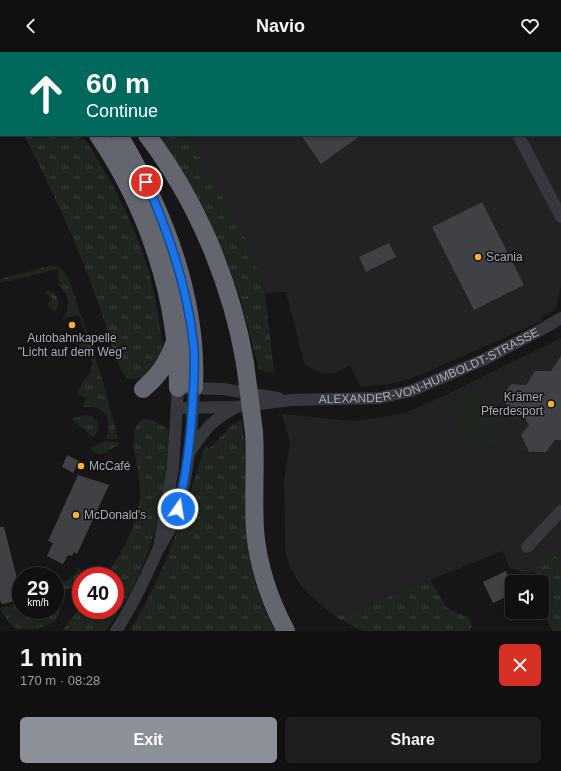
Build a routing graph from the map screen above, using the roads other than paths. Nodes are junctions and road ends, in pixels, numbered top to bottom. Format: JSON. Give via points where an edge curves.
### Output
{"nodes":[{"id":1,"x":99,"y":136,"type":"edge"},
{"id":2,"x":120,"y":136,"type":"edge"},
{"id":3,"x":148,"y":136,"type":"edge"},
{"id":4,"x":519,"y":136,"type":"edge"},
{"id":5,"x":561,"y":217,"type":"edge"},
{"id":6,"x":561,"y":318,"type":"edge"},
{"id":7,"x":174,"y":341,"type":"junction"},
{"id":8,"x":186,"y":387,"type":"junction"},
{"id":9,"x":143,"y":389,"type":"dead end"},
{"id":10,"x":292,"y":400,"type":"junction"},
{"id":11,"x":236,"y":407,"type":"junction"},
{"id":12,"x":177,"y":408,"type":"junction"},
{"id":13,"x":193,"y":408,"type":"junction"},
{"id":14,"x":188,"y":454,"type":"junction"},
{"id":15,"x":561,"y":510,"type":"edge"},
{"id":16,"x":527,"y":547,"type":"dead end"},
{"id":17,"x":159,"y":548,"type":"junction"},
{"id":18,"x":116,"y":631,"type":"edge"},
{"id":19,"x":286,"y":631,"type":"edge"}],
"edges":[{"from":1,"to":7,"type":"highway","via":[[126,182],[158,259],[167,292]]},
{"from":2,"to":8,"type":"highway","via":[[155,203],[178,267],[194,348]]},
{"from":3,"to":19,"type":"highway","bridge":true,"via":[[172,171],[217,260],[237,325],[254,432],[257,547],[268,594]]},
{"from":4,"to":5,"type":"street"},
{"from":6,"to":10,"type":"street","name":"ALEXANDER-VON-HUMBOLDT-STRASSE","via":[[485,359],[411,391],[379,398]]},
{"from":7,"to":8,"type":"highway","via":[[178,370]]},
{"from":7,"to":9,"type":"highway","via":[[161,371]]},
{"from":8,"to":10,"type":"street","name":"ALEXANDER-VON-HUMBOLDT-STRASSE","via":[[223,389]]},
{"from":8,"to":12,"type":"street"},
{"from":8,"to":13,"type":"street"},
{"from":10,"to":11,"type":"street","name":"ALEXANDER-VON-HUMBOLDT-STRASSE"},
{"from":11,"to":13,"type":"street","name":"ALEXANDER-VON-HUMBOLDT-STRASSE"},
{"from":11,"to":14,"type":"street","via":[[208,426]]},
{"from":12,"to":13,"type":"street","name":"ALEXANDER-VON-HUMBOLDT-STRASSE"},
{"from":12,"to":17,"type":"street","via":[[173,468]]},
{"from":13,"to":14,"type":"street"},
{"from":14,"to":17,"type":"street","via":[[174,520]]},
{"from":15,"to":16,"type":"street"},
{"from":17,"to":18,"type":"street","via":[[132,607]]}]}
